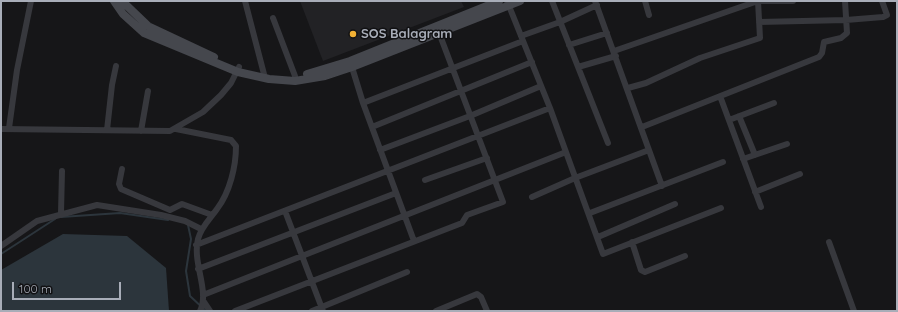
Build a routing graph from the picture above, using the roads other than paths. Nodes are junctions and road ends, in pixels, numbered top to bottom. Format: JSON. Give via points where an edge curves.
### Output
{"nodes":[{"id":1,"x":31,"y":1,"type":"edge"},
{"id":2,"x":114,"y":1,"type":"edge"},
{"id":3,"x":122,"y":1,"type":"edge"},
{"id":4,"x":245,"y":1,"type":"edge"},
{"id":5,"x":499,"y":1,"type":"edge"},
{"id":6,"x":520,"y":1,"type":"edge"},
{"id":7,"x":552,"y":1,"type":"edge"},
{"id":8,"x":645,"y":1,"type":"edge"},
{"id":9,"x":758,"y":1,"type":"edge"},
{"id":10,"x":793,"y":1,"type":"edge"},
{"id":11,"x":845,"y":1,"type":"edge"},
{"id":12,"x":882,"y":1,"type":"edge"},
{"id":13,"x":508,"y":3,"type":"edge"},
{"id":14,"x":596,"y":3,"type":"edge"},
{"id":15,"x":649,"y":15,"type":"dead end"},
{"id":16,"x":273,"y":18,"type":"dead end"},
{"id":17,"x":846,"y":20,"type":"junction"},
{"id":18,"x":560,"y":22,"type":"junction"},
{"id":19,"x":759,"y":22,"type":"junction"},
{"id":20,"x":438,"y":30,"type":"junction"},
{"id":21,"x":607,"y":33,"type":"junction"},
{"id":22,"x":522,"y":38,"type":"junction"},
{"id":23,"x":569,"y":45,"type":"junction"},
{"id":24,"x":615,"y":53,"type":"junction"},
{"id":25,"x":532,"y":62,"type":"junction"},
{"id":26,"x":351,"y":64,"type":"junction"},
{"id":27,"x":116,"y":66,"type":"dead end"},
{"id":28,"x":578,"y":67,"type":"junction"},
{"id":29,"x":452,"y":68,"type":"junction"},
{"id":30,"x":238,"y":69,"type":"junction"},
{"id":31,"x":265,"y":75,"type":"junction"},
{"id":32,"x":295,"y":79,"type":"junction"},
{"id":33,"x":541,"y":86,"type":"junction"},
{"id":34,"x":628,"y":88,"type":"junction"},
{"id":35,"x":148,"y":91,"type":"dead end"},
{"id":36,"x":461,"y":92,"type":"junction"},
{"id":37,"x":720,"y":96,"type":"junction"},
{"id":38,"x":774,"y":102,"type":"dead end"},
{"id":39,"x":363,"y":103,"type":"junction"},
{"id":40,"x":550,"y":108,"type":"junction"},
{"id":41,"x":470,"y":116,"type":"junction"},
{"id":42,"x":739,"y":116,"type":"junction"},
{"id":43,"x":729,"y":120,"type":"junction"},
{"id":44,"x":372,"y":127,"type":"junction"},
{"id":45,"x":642,"y":127,"type":"junction"},
{"id":46,"x":9,"y":128,"type":"junction"},
{"id":47,"x":1,"y":129,"type":"edge"},
{"id":48,"x":176,"y":129,"type":"junction"},
{"id":49,"x":107,"y":130,"type":"junction"},
{"id":50,"x":141,"y":131,"type":"junction"},
{"id":51,"x":478,"y":137,"type":"junction"},
{"id":52,"x":608,"y":143,"type":"dead end"},
{"id":53,"x":787,"y":144,"type":"dead end"},
{"id":54,"x":380,"y":150,"type":"junction"},
{"id":55,"x":649,"y":150,"type":"junction"},
{"id":56,"x":566,"y":152,"type":"junction"},
{"id":57,"x":755,"y":155,"type":"junction"},
{"id":58,"x":487,"y":158,"type":"junction"},
{"id":59,"x":743,"y":159,"type":"junction"},
{"id":60,"x":722,"y":162,"type":"dead end"},
{"id":61,"x":122,"y":169,"type":"dead end"},
{"id":62,"x":62,"y":171,"type":"dead end"},
{"id":63,"x":389,"y":171,"type":"junction"},
{"id":64,"x":800,"y":174,"type":"dead end"},
{"id":65,"x":576,"y":178,"type":"junction"},
{"id":66,"x":425,"y":180,"type":"dead end"},
{"id":67,"x":496,"y":181,"type":"junction"},
{"id":68,"x":662,"y":186,"type":"junction"},
{"id":69,"x":755,"y":192,"type":"junction"},
{"id":70,"x":396,"y":193,"type":"junction"},
{"id":71,"x":532,"y":197,"type":"dead end"},
{"id":72,"x":675,"y":204,"type":"dead end"},
{"id":73,"x":761,"y":207,"type":"dead end"},
{"id":74,"x":721,"y":208,"type":"dead end"},
{"id":75,"x":285,"y":211,"type":"junction"},
{"id":76,"x":61,"y":213,"type":"junction"},
{"id":77,"x":590,"y":213,"type":"junction"},
{"id":78,"x":212,"y":215,"type":"junction"},
{"id":79,"x":405,"y":216,"type":"junction"},
{"id":80,"x":201,"y":229,"type":"junction"},
{"id":81,"x":293,"y":233,"type":"junction"},
{"id":82,"x":598,"y":237,"type":"junction"},
{"id":83,"x":414,"y":241,"type":"junction"},
{"id":84,"x":632,"y":242,"type":"junction"},
{"id":85,"x":829,"y":242,"type":"dead end"},
{"id":86,"x":196,"y":245,"type":"junction"},
{"id":87,"x":1,"y":246,"type":"edge"},
{"id":88,"x":685,"y":256,"type":"dead end"},
{"id":89,"x":302,"y":257,"type":"junction"},
{"id":90,"x":198,"y":269,"type":"junction"},
{"id":91,"x":408,"y":272,"type":"dead end"},
{"id":92,"x":311,"y":281,"type":"junction"},
{"id":93,"x":203,"y":295,"type":"junction"},
{"id":94,"x":202,"y":306,"type":"edge"},
{"id":95,"x":322,"y":309,"type":"edge"},
{"id":96,"x":210,"y":311,"type":"edge"},
{"id":97,"x":235,"y":311,"type":"edge"},
{"id":98,"x":312,"y":311,"type":"edge"},
{"id":99,"x":436,"y":311,"type":"edge"},
{"id":100,"x":486,"y":311,"type":"edge"},
{"id":101,"x":854,"y":311,"type":"edge"}],
"edges":[{"from":1,"to":46,"type":"street","via":[[17,70]]},
{"from":2,"to":30,"type":"main road","via":[[123,14],[144,33]]},
{"from":3,"to":30,"type":"main road","via":[[148,26]]},
{"from":4,"to":31,"type":"street"},
{"from":5,"to":20,"type":"main road"},
{"from":6,"to":13,"type":"main road"},
{"from":7,"to":18,"type":"street"},
{"from":8,"to":15,"type":"street"},
{"from":9,"to":10,"type":"street"},
{"from":9,"to":19,"type":"street"},
{"from":9,"to":24,"type":"street"},
{"from":11,"to":17,"type":"street"},
{"from":12,"to":17,"type":"street","via":[[886,16]]},
{"from":13,"to":20,"type":"main road"},
{"from":13,"to":22,"type":"street"},
{"from":14,"to":18,"type":"street"},
{"from":14,"to":21,"type":"street"},
{"from":16,"to":32,"type":"street"},
{"from":17,"to":19,"type":"street"},
{"from":17,"to":37,"type":"street","via":[[846,36],[824,42],[819,57]]},
{"from":18,"to":22,"type":"street"},
{"from":18,"to":23,"type":"street"},
{"from":19,"to":34,"type":"street","via":[[759,39],[705,56],[646,83]]},
{"from":20,"to":26,"type":"main road"},
{"from":20,"to":29,"type":"street"},
{"from":21,"to":23,"type":"street"},
{"from":21,"to":24,"type":"street"},
{"from":22,"to":25,"type":"street"},
{"from":22,"to":29,"type":"street"},
{"from":23,"to":28,"type":"street"},
{"from":24,"to":28,"type":"street"},
{"from":24,"to":34,"type":"street"},
{"from":25,"to":33,"type":"street"},
{"from":25,"to":36,"type":"street"},
{"from":26,"to":32,"type":"main road","via":[[325,76]]},
{"from":26,"to":39,"type":"street"},
{"from":27,"to":49,"type":"street"},
{"from":28,"to":52,"type":"street"},
{"from":29,"to":36,"type":"street"},
{"from":29,"to":39,"type":"street"},
{"from":30,"to":31,"type":"main road"},
{"from":30,"to":48,"type":"street","via":[[221,96],[203,112]]},
{"from":31,"to":32,"type":"main road"},
{"from":33,"to":40,"type":"street"},
{"from":33,"to":41,"type":"street"},
{"from":34,"to":45,"type":"street"},
{"from":35,"to":50,"type":"street"},
{"from":36,"to":41,"type":"street"},
{"from":36,"to":44,"type":"street"},
{"from":37,"to":43,"type":"street"},
{"from":37,"to":45,"type":"street"},
{"from":38,"to":42,"type":"street"},
{"from":39,"to":44,"type":"street"},
{"from":40,"to":51,"type":"street"},
{"from":40,"to":56,"type":"street"},
{"from":41,"to":51,"type":"street"},
{"from":41,"to":54,"type":"street"},
{"from":42,"to":43,"type":"street"},
{"from":42,"to":57,"type":"street"},
{"from":43,"to":59,"type":"street"},
{"from":44,"to":54,"type":"street"},
{"from":45,"to":55,"type":"street"},
{"from":46,"to":47,"type":"street"},
{"from":46,"to":49,"type":"street"},
{"from":48,"to":50,"type":"street","via":[[164,132]]},
{"from":48,"to":78,"type":"street","via":[[231,140],[236,146],[227,194]]},
{"from":49,"to":50,"type":"street"},
{"from":51,"to":58,"type":"street"},
{"from":51,"to":63,"type":"street"},
{"from":53,"to":57,"type":"street"},
{"from":54,"to":63,"type":"street"},
{"from":55,"to":65,"type":"street"},
{"from":55,"to":68,"type":"street"},
{"from":56,"to":65,"type":"street"},
{"from":56,"to":67,"type":"street"},
{"from":57,"to":59,"type":"street"},
{"from":58,"to":66,"type":"street"},
{"from":58,"to":67,"type":"street"},
{"from":59,"to":69,"type":"street"},
{"from":60,"to":68,"type":"street"},
{"from":61,"to":78,"type":"street","via":[[120,189],[170,210],[182,204]]},
{"from":62,"to":76,"type":"street"},
{"from":63,"to":70,"type":"street"},
{"from":63,"to":75,"type":"street"},
{"from":64,"to":69,"type":"street"},
{"from":65,"to":71,"type":"street"},
{"from":65,"to":77,"type":"street"},
{"from":67,"to":79,"type":"street"},
{"from":67,"to":83,"type":"street","via":[[503,202],[467,215],[462,223]]},
{"from":68,"to":77,"type":"street"},
{"from":69,"to":73,"type":"street"},
{"from":70,"to":79,"type":"street"},
{"from":70,"to":81,"type":"street"},
{"from":72,"to":82,"type":"street"},
{"from":74,"to":84,"type":"street"},
{"from":75,"to":81,"type":"street"},
{"from":75,"to":86,"type":"street"},
{"from":76,"to":80,"type":"street","via":[[101,205],[161,215],[185,221]]},
{"from":76,"to":87,"type":"street","via":[[30,224]]},
{"from":77,"to":82,"type":"street"},
{"from":78,"to":80,"type":"street"},
{"from":79,"to":83,"type":"street"},
{"from":79,"to":89,"type":"street"},
{"from":80,"to":86,"type":"street"},
{"from":81,"to":89,"type":"street"},
{"from":81,"to":90,"type":"street"},
{"from":82,"to":84,"type":"street","via":[[603,254]]},
{"from":83,"to":92,"type":"street"},
{"from":84,"to":88,"type":"street","via":[[641,270],[645,272]]},
{"from":85,"to":101,"type":"street"},
{"from":86,"to":90,"type":"street"},
{"from":89,"to":92,"type":"street"},
{"from":89,"to":93,"type":"street"},
{"from":90,"to":93,"type":"street"},
{"from":91,"to":95,"type":"street"},
{"from":92,"to":95,"type":"street"},
{"from":92,"to":97,"type":"street"},
{"from":93,"to":94,"type":"street"},
{"from":94,"to":96,"type":"street"},
{"from":95,"to":98,"type":"street"},
{"from":99,"to":100,"type":"street","via":[[477,294],[481,297]]}]}
